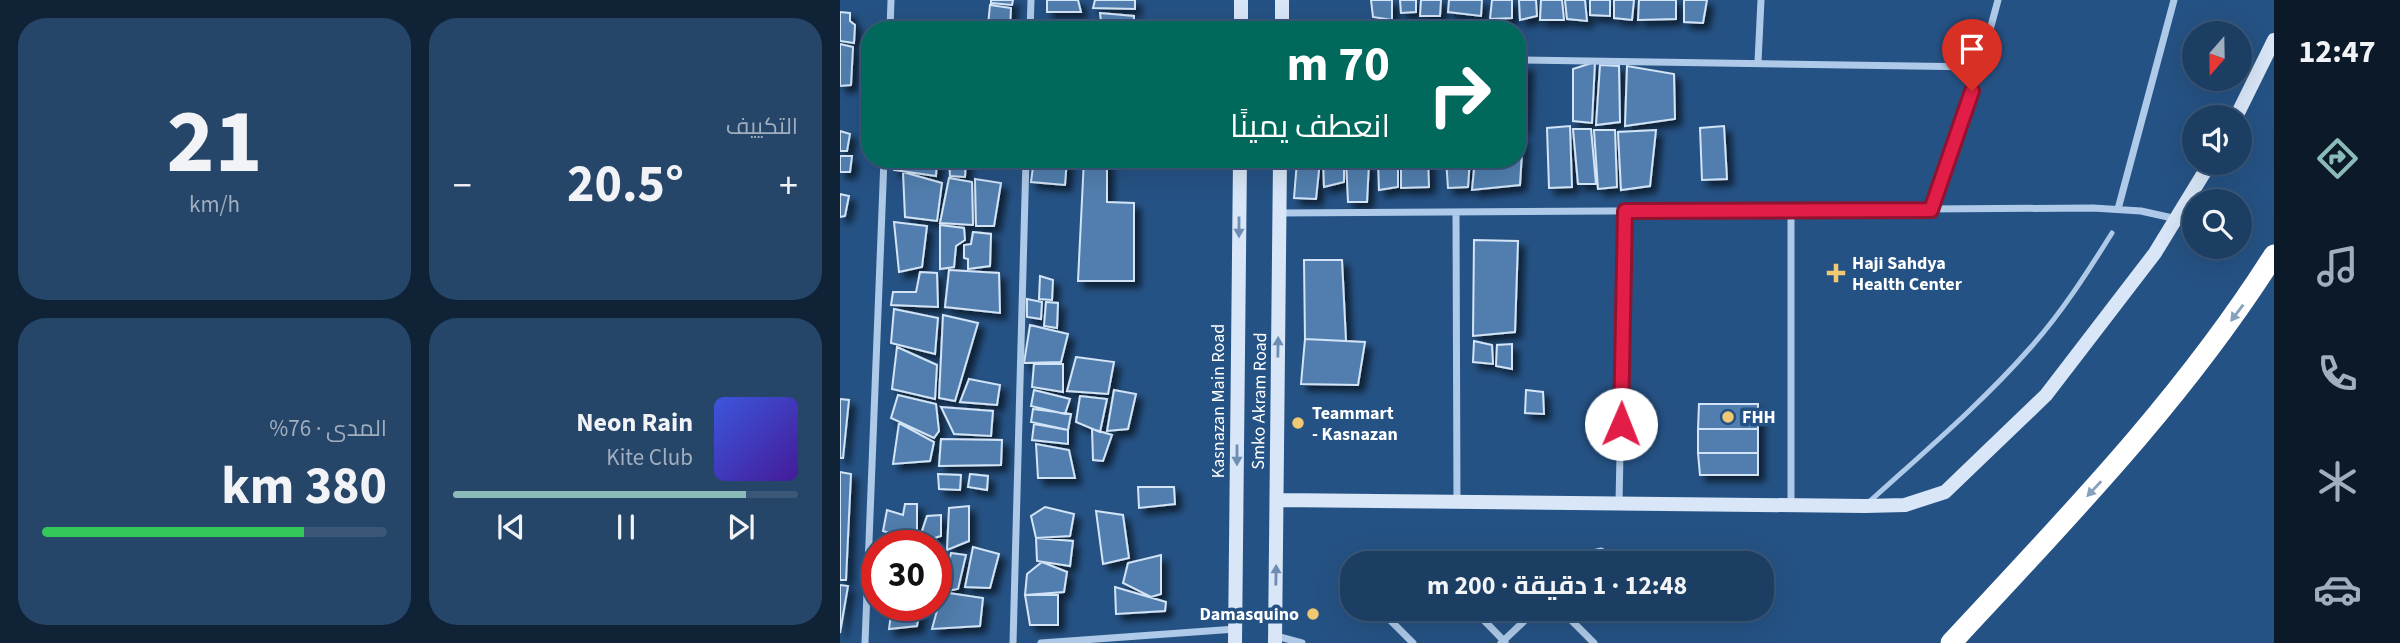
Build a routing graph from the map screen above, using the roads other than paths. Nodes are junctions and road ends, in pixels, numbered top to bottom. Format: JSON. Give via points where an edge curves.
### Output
{"nodes":[{"id":1,"x":891,"y":0,"type":"edge"},
{"id":2,"x":1031,"y":0,"type":"edge"},
{"id":3,"x":1241,"y":0,"type":"edge"},
{"id":4,"x":1282,"y":0,"type":"edge"},
{"id":5,"x":1761,"y":0,"type":"edge"},
{"id":6,"x":1998,"y":0,"type":"edge"},
{"id":7,"x":2174,"y":0,"type":"edge"},
{"id":8,"x":890,"y":21,"type":"edge"},
{"id":9,"x":1030,"y":21,"type":"edge"},
{"id":10,"x":1241,"y":21,"type":"edge"},
{"id":11,"x":1282,"y":21,"type":"edge"},
{"id":12,"x":2274,"y":40,"type":"edge"},
{"id":13,"x":1526,"y":60,"type":"edge"},
{"id":14,"x":1758,"y":62,"type":"junction"},
{"id":15,"x":1980,"y":67,"type":"junction"},
{"id":16,"x":2242,"y":105,"type":"edge"},
{"id":17,"x":884,"y":168,"type":"edge"},
{"id":18,"x":1026,"y":168,"type":"edge"},
{"id":19,"x":1240,"y":168,"type":"edge"},
{"id":20,"x":1280,"y":168,"type":"edge"},
{"id":21,"x":2203,"y":175,"type":"edge"},
{"id":22,"x":2118,"y":209,"type":"junction"},
{"id":23,"x":1931,"y":210,"type":"junction"},
{"id":24,"x":1625,"y":211,"type":"junction"},
{"id":25,"x":1791,"y":211,"type":"junction"},
{"id":26,"x":1456,"y":212,"type":"junction"},
{"id":27,"x":1280,"y":213,"type":"junction"},
{"id":28,"x":2177,"y":219,"type":"junction"},
{"id":29,"x":2112,"y":233,"type":"dead end"},
{"id":30,"x":2274,"y":255,"type":"edge"},
{"id":31,"x":1277,"y":500,"type":"junction"},
{"id":32,"x":1457,"y":502,"type":"junction"},
{"id":33,"x":1619,"y":503,"type":"junction"},
{"id":34,"x":1791,"y":505,"type":"junction"},
{"id":35,"x":1865,"y":506,"type":"junction"},
{"id":36,"x":1391,"y":621,"type":"edge"},
{"id":37,"x":1484,"y":621,"type":"edge"},
{"id":38,"x":1525,"y":621,"type":"edge"},
{"id":39,"x":1572,"y":621,"type":"edge"},
{"id":40,"x":1236,"y":636,"type":"edge"},
{"id":41,"x":1275,"y":639,"type":"edge"},
{"id":42,"x":1503,"y":642,"type":"edge"},
{"id":43,"x":865,"y":643,"type":"edge"},
{"id":44,"x":1013,"y":643,"type":"edge"},
{"id":45,"x":1041,"y":643,"type":"edge"},
{"id":46,"x":1302,"y":643,"type":"edge"},
{"id":47,"x":1413,"y":643,"type":"edge"},
{"id":48,"x":1594,"y":643,"type":"edge"},
{"id":49,"x":1951,"y":643,"type":"edge"}],
"edges":[{"from":1,"to":8,"type":"street"},
{"from":2,"to":9,"type":"street"},
{"from":3,"to":10,"type":"street"},
{"from":4,"to":11,"type":"street"},
{"from":5,"to":14,"type":"street"},
{"from":6,"to":15,"type":"street"},
{"from":7,"to":22,"type":"street"},
{"from":12,"to":16,"type":"street"},
{"from":13,"to":14,"type":"street"},
{"from":14,"to":15,"type":"street"},
{"from":15,"to":23,"type":"street"},
{"from":17,"to":43,"type":"street"},
{"from":18,"to":44,"type":"street"},
{"from":19,"to":40,"type":"street","name":"Kasnazan Main Road","one_way":true},
{"from":20,"to":27,"type":"street","name":"Smko Akram Road"},
{"from":21,"to":28,"type":"street"},
{"from":22,"to":23,"type":"street"},
{"from":22,"to":28,"type":"street"},
{"from":23,"to":25,"type":"street"},
{"from":24,"to":25,"type":"street"},
{"from":24,"to":26,"type":"street"},
{"from":24,"to":33,"type":"street"},
{"from":25,"to":34,"type":"street"},
{"from":26,"to":27,"type":"street"},
{"from":26,"to":32,"type":"street"},
{"from":31,"to":27,"type":"street","name":"Smko Akram Road","one_way":true},
{"from":28,"to":35,"type":"street","via":[[2046,395],[1983,458],[1945,492],[1905,505]]},
{"from":29,"to":35,"type":"lane","via":[[2074,294],[2031,347]]},
{"from":30,"to":49,"type":"highway","one_way":true,"via":[[2244,303],[2118,464]]},
{"from":31,"to":32,"type":"street"},
{"from":41,"to":31,"type":"street","name":"Smko Akram Road","one_way":true},
{"from":32,"to":33,"type":"street"},
{"from":33,"to":34,"type":"street"},
{"from":34,"to":35,"type":"street"},
{"from":36,"to":47,"type":"street"},
{"from":37,"to":42,"type":"street"},
{"from":38,"to":42,"type":"street"},
{"from":39,"to":48,"type":"street"},
{"from":40,"to":45,"type":"street"},
{"from":41,"to":46,"type":"street"}]}
